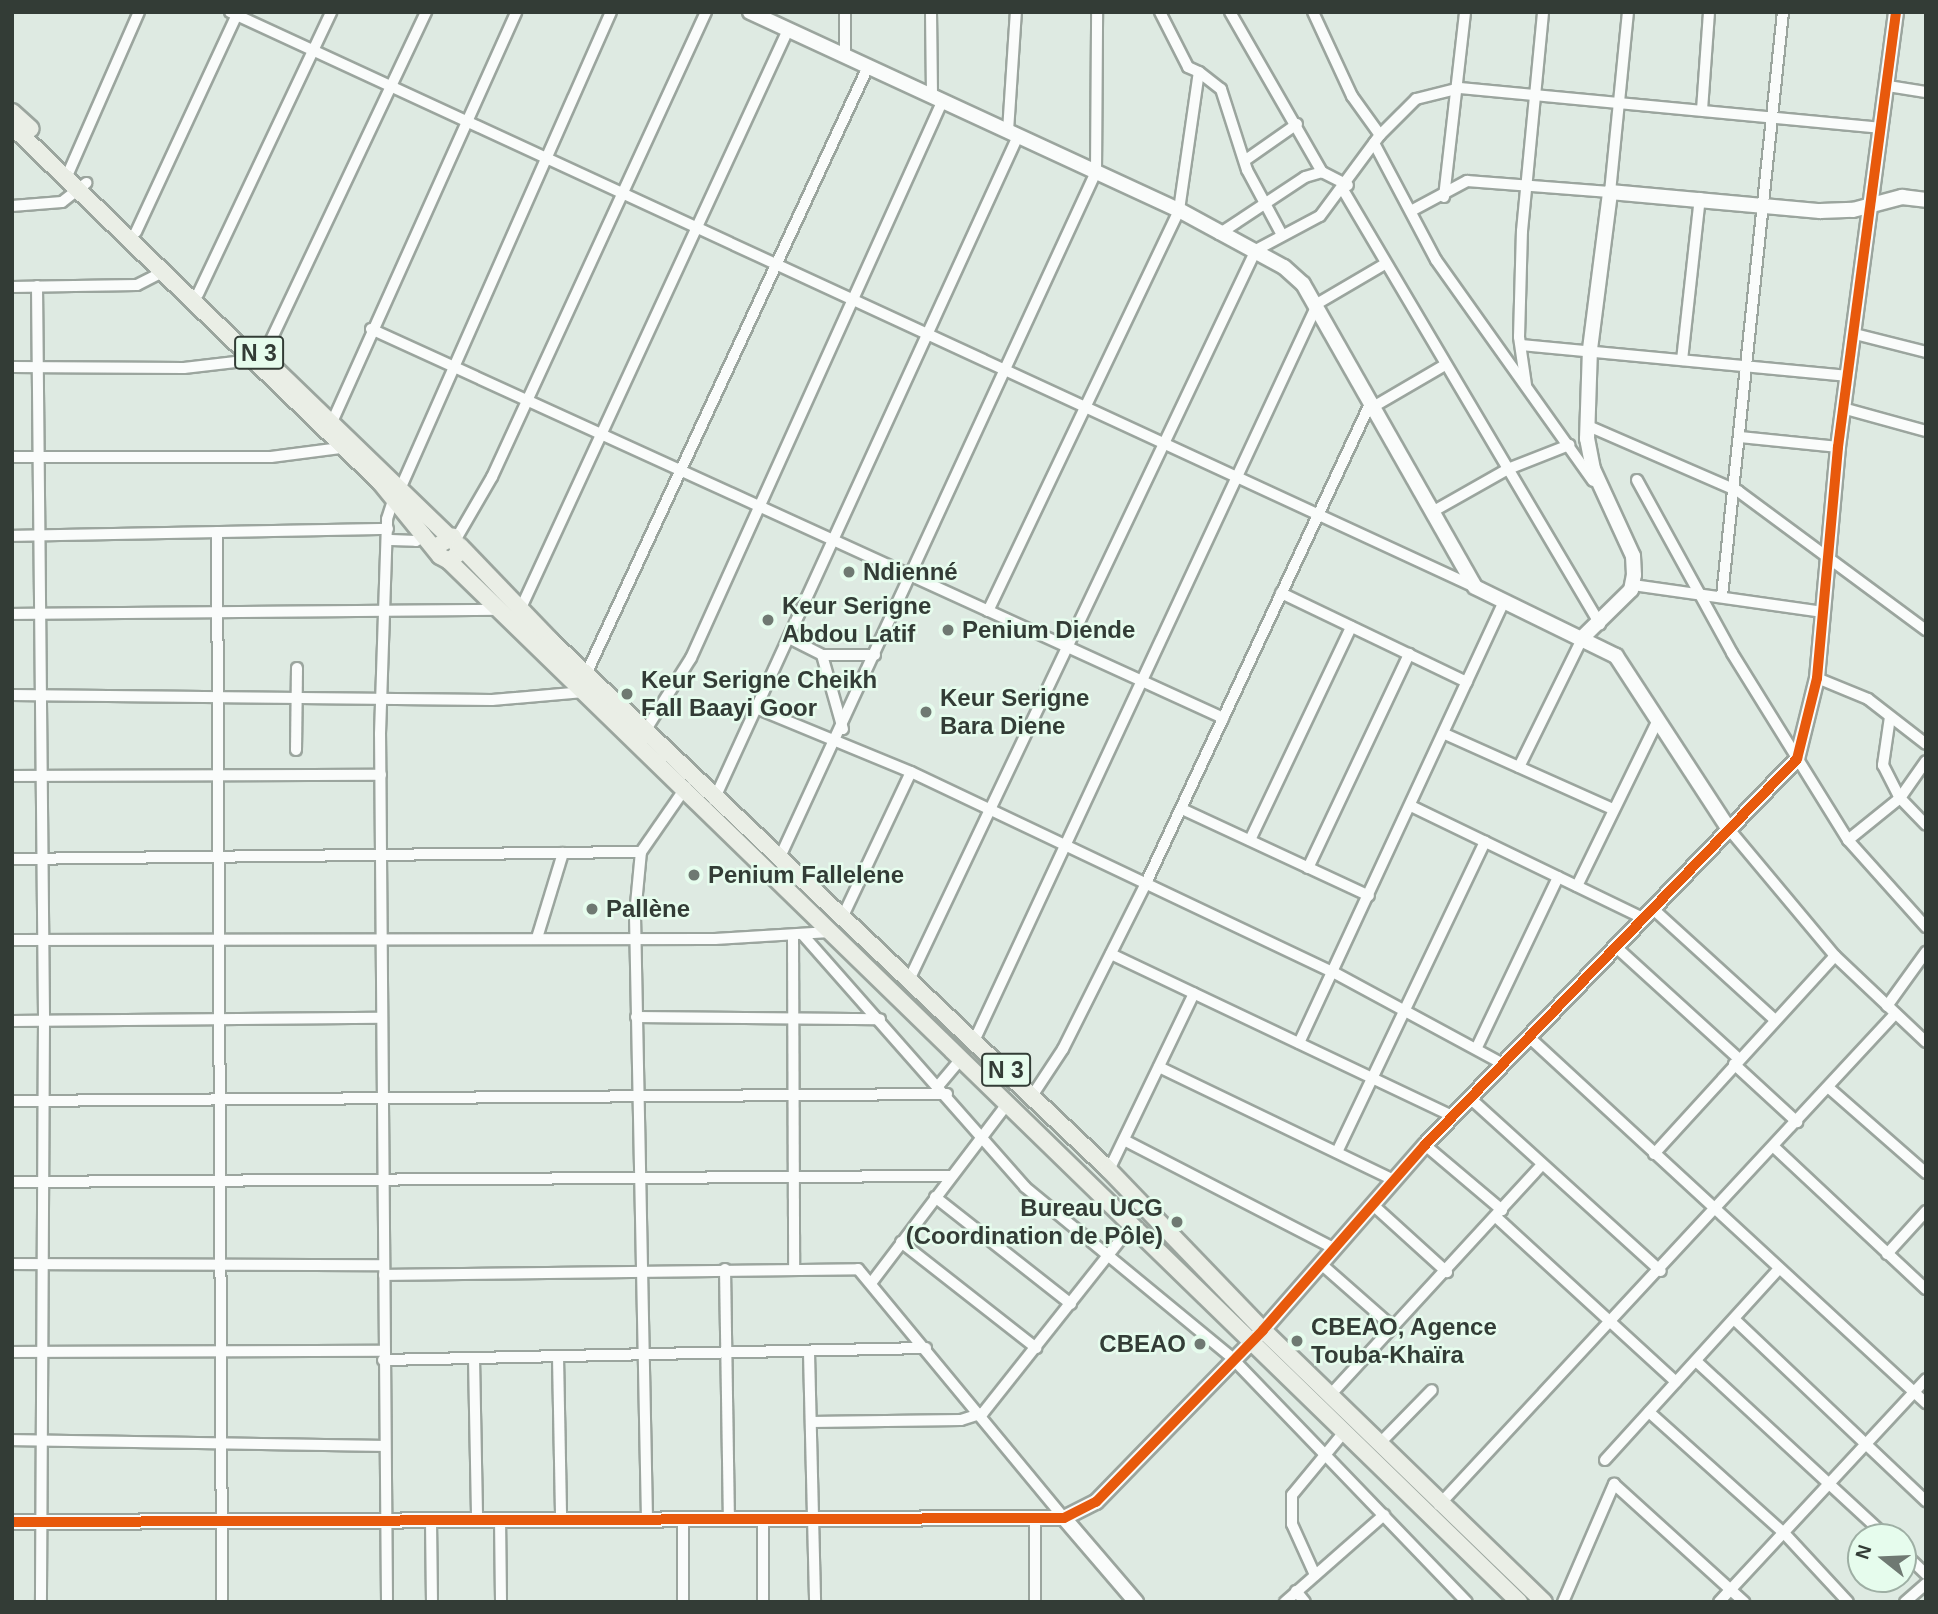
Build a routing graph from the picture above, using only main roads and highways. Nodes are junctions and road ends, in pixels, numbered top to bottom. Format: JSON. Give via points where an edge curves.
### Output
{"nodes":[{"id":1,"x":12,"y":112,"type":"edge"},
{"id":2,"x":12,"y":126,"type":"edge"},
{"id":3,"x":69,"y":172,"type":"junction"},
{"id":4,"x":83,"y":187,"type":"junction"},
{"id":5,"x":258,"y":358,"type":"junction"},
{"id":6,"x":398,"y":493,"type":"junction"},
{"id":7,"x":451,"y":542,"type":"junction"},
{"id":8,"x":713,"y":803,"type":"junction"},
{"id":9,"x":1519,"y":1602,"type":"edge"},
{"id":10,"x":1544,"y":1602,"type":"edge"}],
"edges":[{"from":1,"to":3,"type":"main road","number":"N 3"},
{"from":2,"to":3,"type":"main road","number":"N 3"},
{"from":3,"to":4,"type":"main road","number":"N 3"},
{"from":4,"to":5,"type":"main road","number":"N 3","via":[[163,272]]},
{"from":4,"to":5,"type":"main road","number":"N 3","via":[[136,232]]},
{"from":5,"to":6,"type":"main road","number":"N 3","via":[[333,420]]},
{"from":5,"to":6,"type":"main road","number":"N 3","via":[[340,448]]},
{"from":6,"to":7,"type":"main road","number":"N 3"},
{"from":6,"to":7,"type":"main road","number":"N 3","via":[[426,532]]},
{"from":7,"to":8,"type":"main road","number":"N 3","via":[[587,672]]},
{"from":7,"to":8,"type":"main road","number":"N 3","via":[[449,561],[498,610],[686,788]]},
{"from":8,"to":9,"type":"main road","number":"N 3","via":[[830,932]]},
{"from":8,"to":10,"type":"main road","number":"N 3","via":[[780,857],[975,1039],[1263,1330],[1444,1500]]}]}
